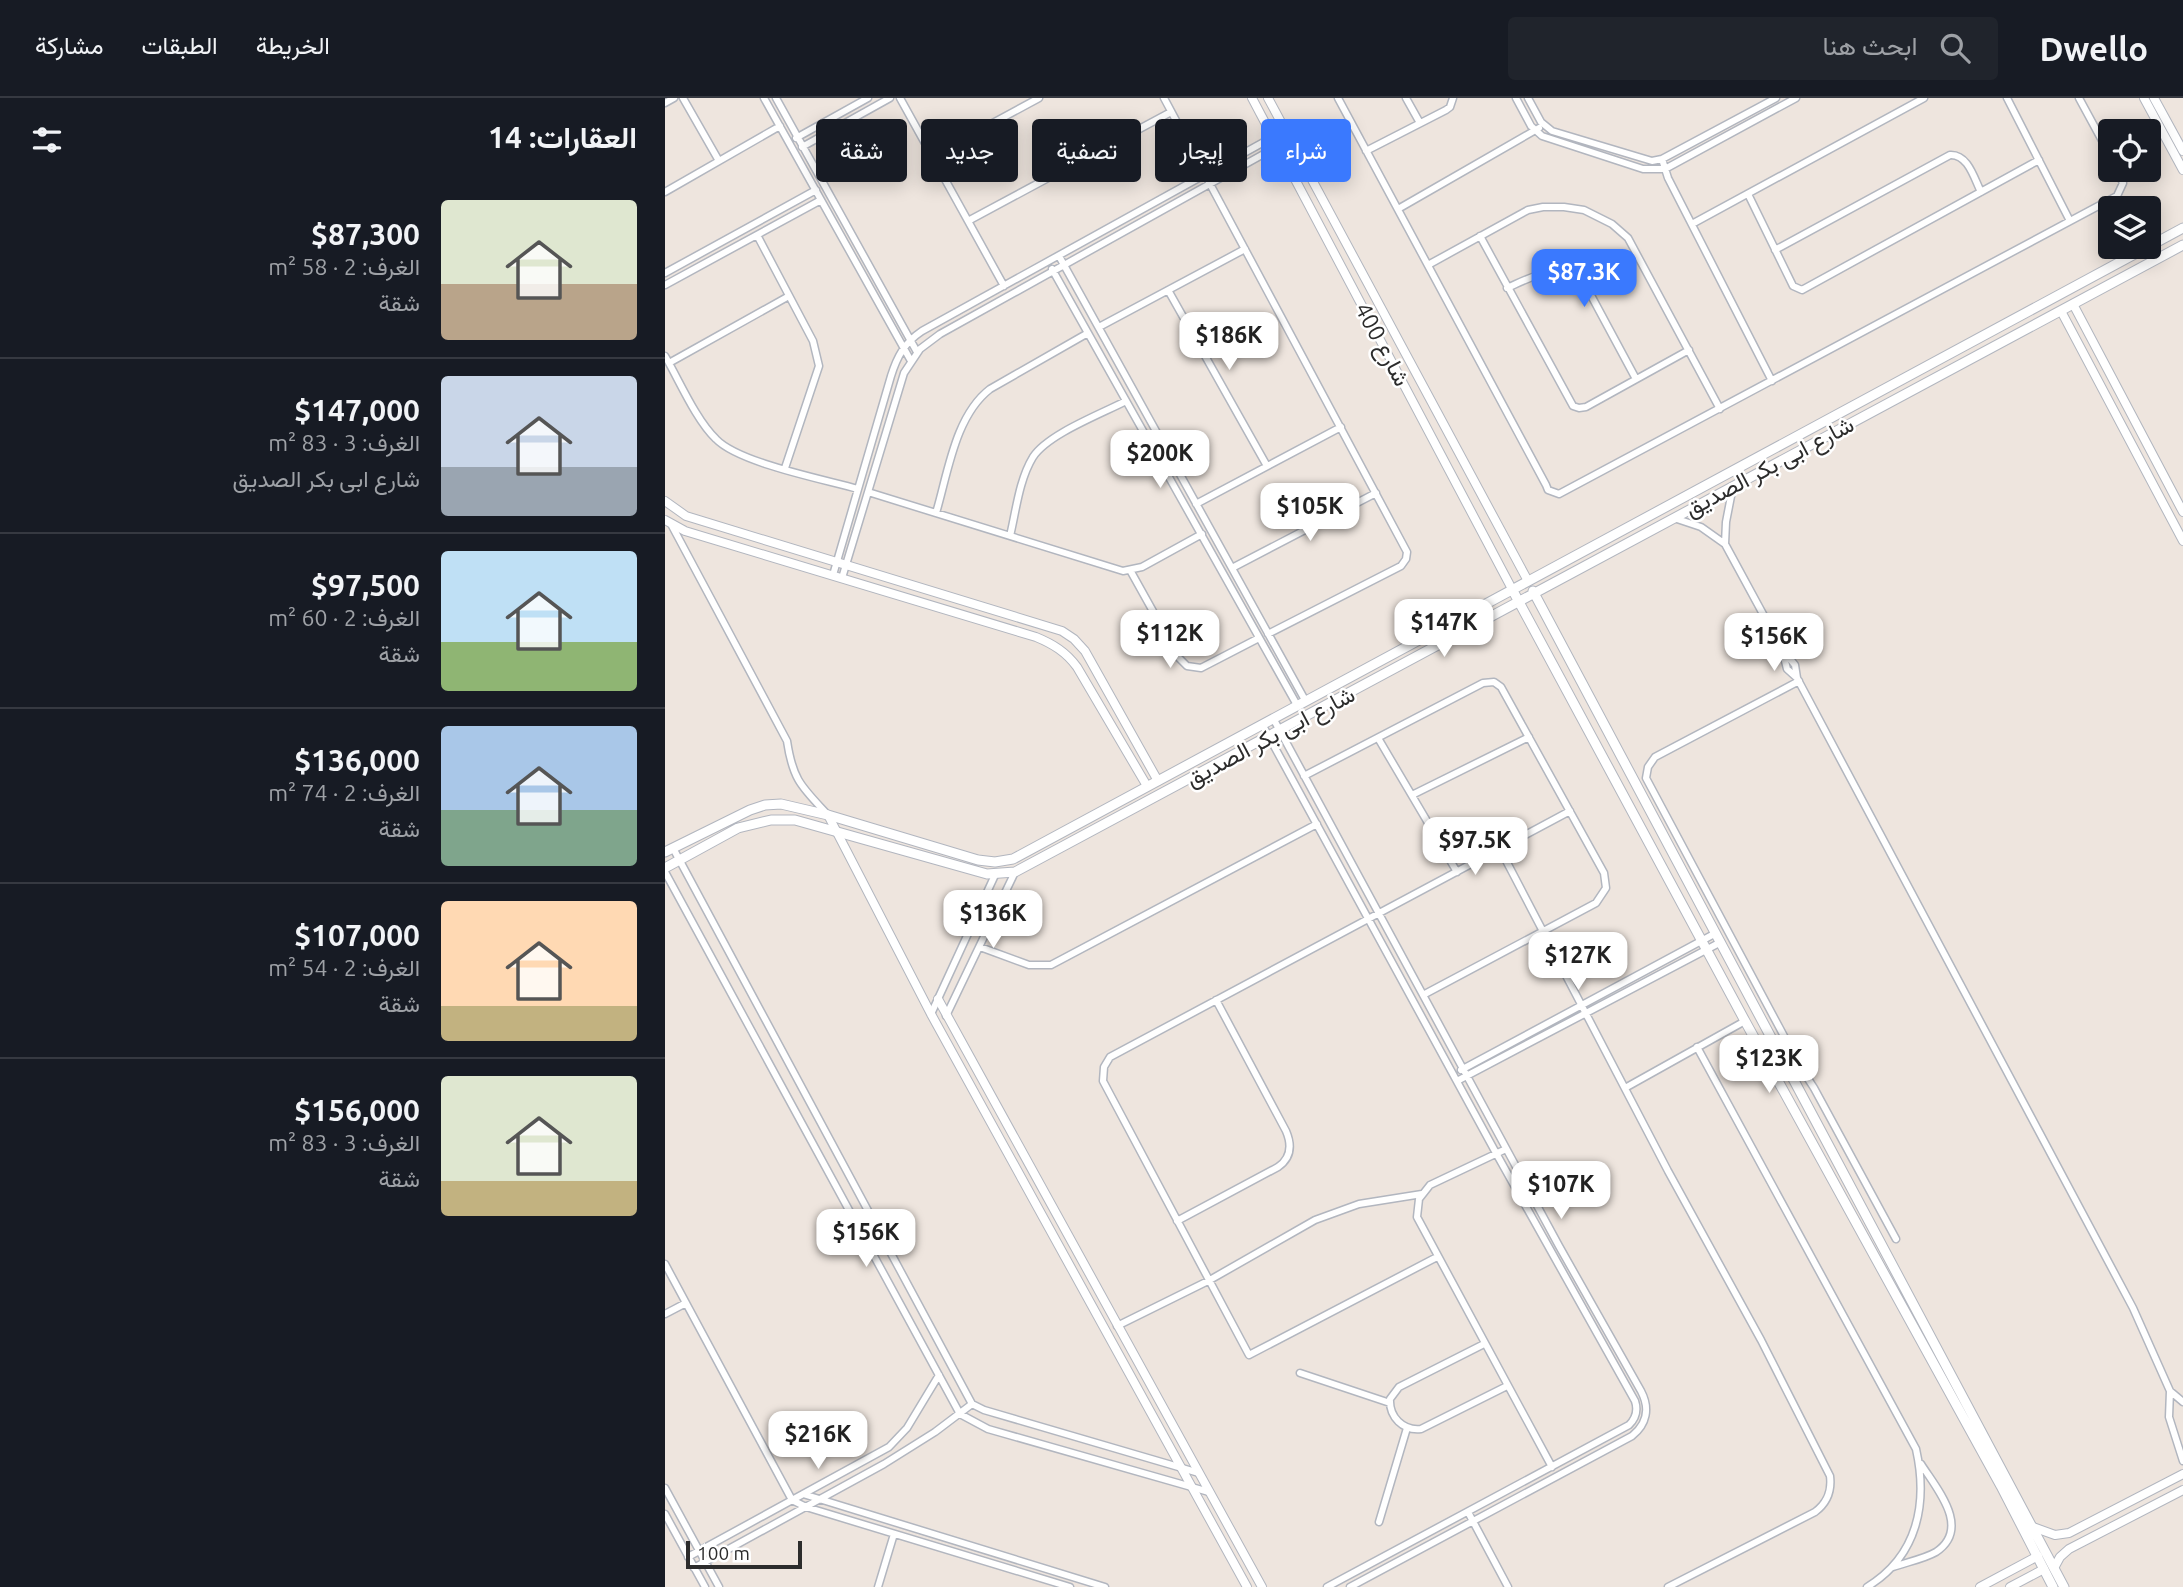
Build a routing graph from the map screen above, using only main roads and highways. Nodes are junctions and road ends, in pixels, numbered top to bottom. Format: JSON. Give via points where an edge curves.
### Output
{"nodes":[{"id":1,"x":2183,"y":228,"type":"edge"},
{"id":2,"x":2183,"y":245,"type":"edge"},
{"id":3,"x":1916,"y":372,"type":"junction"},
{"id":4,"x":1923,"y":384,"type":"junction"},
{"id":5,"x":1528,"y":581,"type":"junction"},
{"id":6,"x":1512,"y":589,"type":"junction"},
{"id":7,"x":1534,"y":593,"type":"junction"},
{"id":8,"x":1519,"y":602,"type":"junction"},
{"id":9,"x":669,"y":850,"type":"edge"},
{"id":10,"x":665,"y":870,"type":"edge"},
{"id":11,"x":2005,"y":1483,"type":"junction"},
{"id":12,"x":2049,"y":1569,"type":"junction"},
{"id":13,"x":2053,"y":1587,"type":"edge"},
{"id":14,"x":2064,"y":1587,"type":"edge"}],
"edges":[{"from":1,"to":3,"type":"main road","name":"شارع ابى بكر الصديق"},
{"from":2,"to":4,"type":"main road","name":"شارع ابى بكر الصديق"},
{"from":3,"to":4,"type":"main road"},
{"from":3,"to":5,"type":"main road","name":"شارع ابى بكر الصديق"},
{"from":4,"to":7,"type":"main road","name":"شارع ابى بكر الصديق"},
{"from":5,"to":6,"type":"main road","name":"شارع ابى بكر الصديق"},
{"from":5,"to":7,"type":"main road"},
{"from":6,"to":8,"type":"main road"},
{"from":6,"to":9,"type":"main road","name":"شارع ابى بكر الصديق","via":[[1013,859],[978,860],[781,804],[750,810]]},
{"from":7,"to":8,"type":"main road","name":"شارع ابى بكر الصديق"},
{"from":7,"to":11,"type":"main road"},
{"from":8,"to":10,"type":"main road","name":"شارع ابى بكر الصديق","via":[[1015,872],[995,875],[795,820],[739,828]]},
{"from":8,"to":11,"type":"main road","via":[[1745,1021]]},
{"from":11,"to":12,"type":"main road","via":[[2033,1527]]},
{"from":11,"to":12,"type":"main road","via":[[2038,1556]]},
{"from":12,"to":13,"type":"main road"},
{"from":12,"to":14,"type":"main road"}]}
